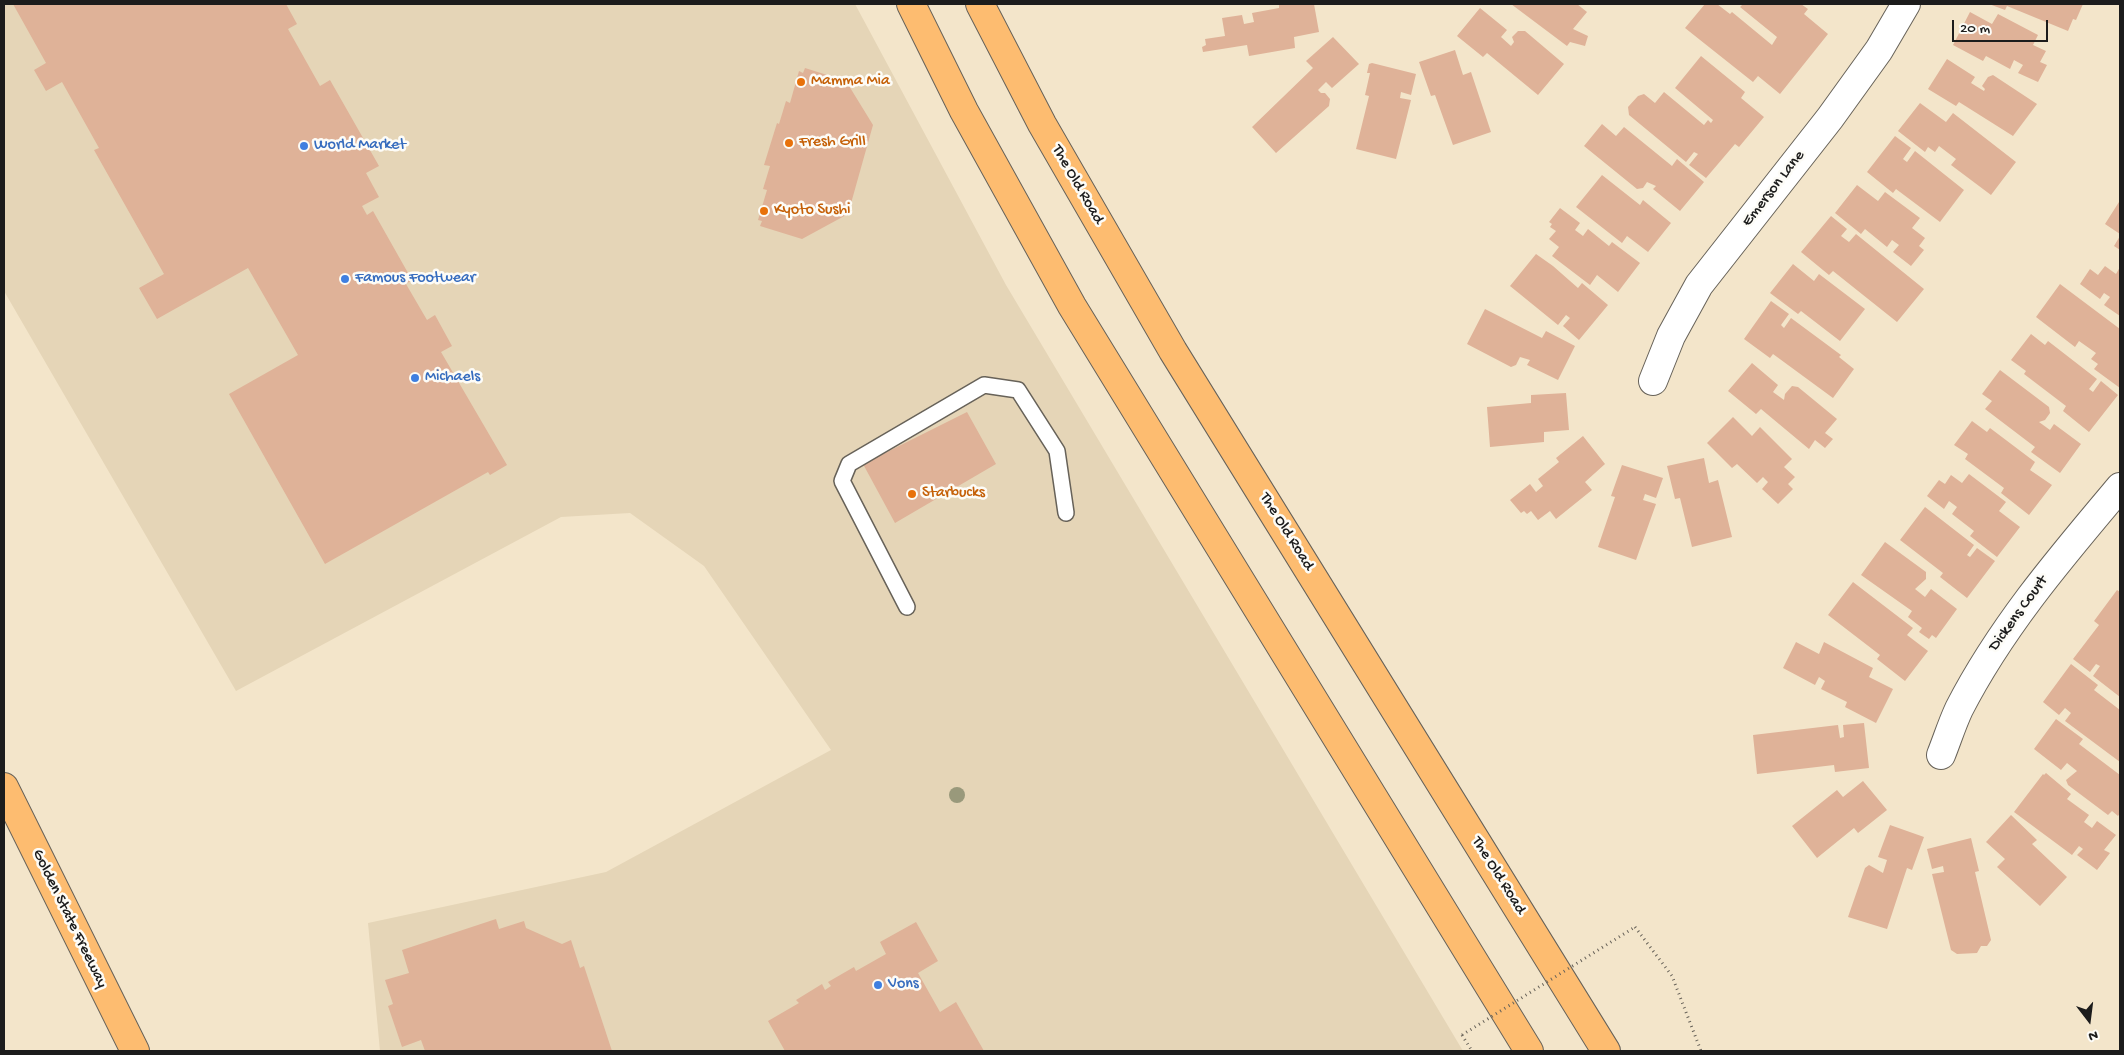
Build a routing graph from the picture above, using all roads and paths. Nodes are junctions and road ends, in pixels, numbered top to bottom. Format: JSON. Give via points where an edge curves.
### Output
{"nodes":[{"id":1,"x":911,"y":4,"type":"edge"},
{"id":2,"x":980,"y":4,"type":"edge"},
{"id":3,"x":1906,"y":4,"type":"edge"},
{"id":4,"x":1653,"y":381,"type":"dead end"},
{"id":5,"x":2120,"y":487,"type":"edge"},
{"id":6,"x":1066,"y":513,"type":"dead end"},
{"id":7,"x":907,"y":607,"type":"dead end"},
{"id":8,"x":1941,"y":755,"type":"dead end"},
{"id":9,"x":4,"y":787,"type":"edge"},
{"id":10,"x":135,"y":1051,"type":"edge"},
{"id":11,"x":1472,"y":1051,"type":"edge"},
{"id":12,"x":1529,"y":1051,"type":"edge"},
{"id":13,"x":1606,"y":1051,"type":"edge"},
{"id":14,"x":1701,"y":1051,"type":"edge"}],
"edges":[{"from":1,"to":12,"type":"main road","via":[[964,110],[1072,306]]},
{"from":2,"to":13,"type":"main road","name":"The Old Road","via":[[1042,124],[1173,351]]},
{"from":3,"to":4,"type":"street","name":"Emerson Lane","via":[[1879,50],[1830,118],[1699,285],[1671,336]]},
{"from":5,"to":8,"type":"street","name":"Dickens Court","via":[[2055,565],[1987,659],[1959,710]]},
{"from":6,"to":7,"type":"lane","via":[[1057,451],[1018,390],[984,385],[849,464],[842,481]]},
{"from":9,"to":10,"type":"main road","name":"Golden State Freeway"},
{"from":11,"to":14,"type":"path","bridge":true,"via":[[1462,1035],[1635,927],[1672,976]]}]}
